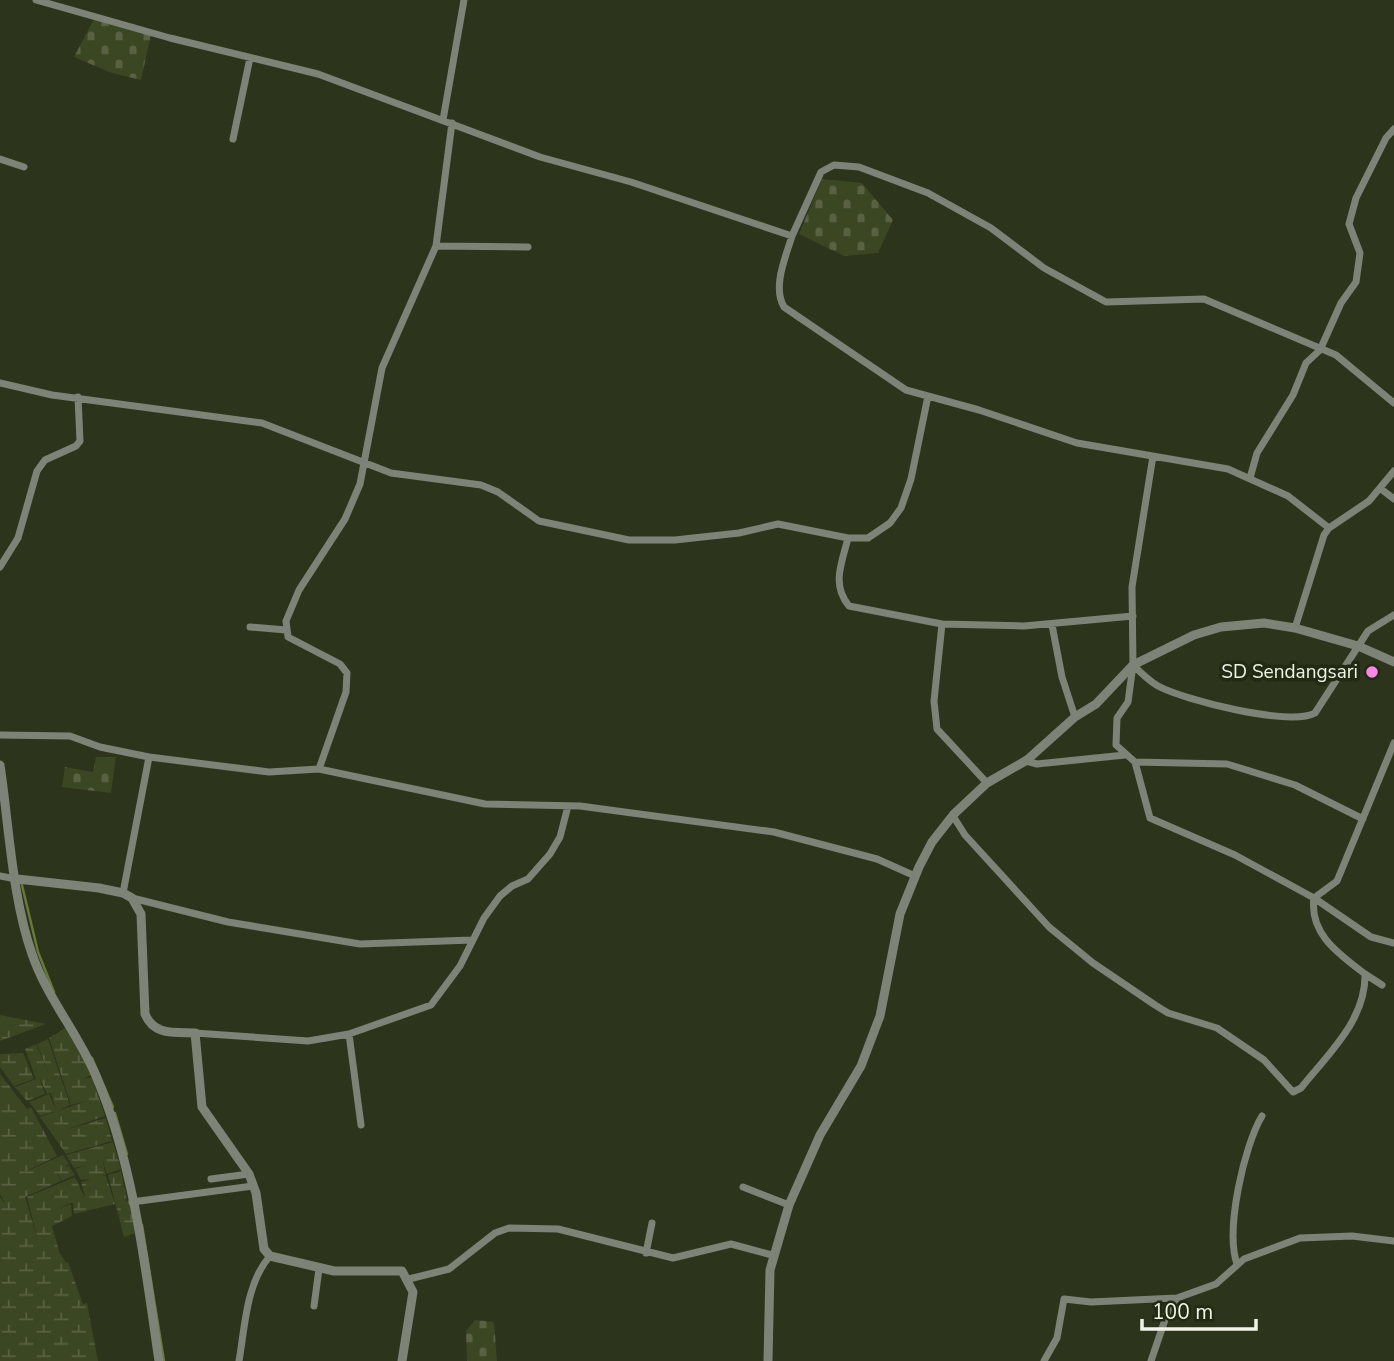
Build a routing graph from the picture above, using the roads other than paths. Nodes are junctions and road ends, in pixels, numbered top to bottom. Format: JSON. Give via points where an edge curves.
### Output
{"nodes":[{"id":1,"x":36,"y":0,"type":"edge"},
{"id":2,"x":464,"y":0,"type":"edge"},
{"id":3,"x":250,"y":58,"type":"junction"},
{"id":4,"x":443,"y":120,"type":"junction"},
{"id":5,"x":452,"y":123,"type":"junction"},
{"id":6,"x":1394,"y":129,"type":"edge"},
{"id":7,"x":233,"y":139,"type":"dead end"},
{"id":8,"x":0,"y":159,"type":"edge"},
{"id":9,"x":24,"y":167,"type":"dead end"},
{"id":10,"x":792,"y":236,"type":"junction"},
{"id":11,"x":436,"y":246,"type":"junction"},
{"id":12,"x":528,"y":247,"type":"dead end"},
{"id":13,"x":1320,"y":350,"type":"junction"},
{"id":14,"x":0,"y":383,"type":"edge"},
{"id":15,"x":928,"y":396,"type":"junction"},
{"id":16,"x":78,"y":397,"type":"junction"},
{"id":17,"x":1394,"y":403,"type":"edge"},
{"id":18,"x":1153,"y":456,"type":"junction"},
{"id":19,"x":364,"y":462,"type":"junction"},
{"id":20,"x":1394,"y":471,"type":"edge"},
{"id":21,"x":1250,"y":478,"type":"junction"},
{"id":22,"x":1381,"y":489,"type":"junction"},
{"id":23,"x":1394,"y":499,"type":"edge"},
{"id":24,"x":1329,"y":528,"type":"junction"},
{"id":25,"x":848,"y":538,"type":"junction"},
{"id":26,"x":0,"y":567,"type":"edge"},
{"id":27,"x":1394,"y":615,"type":"edge"},
{"id":28,"x":1133,"y":616,"type":"junction"},
{"id":29,"x":942,"y":624,"type":"junction"},
{"id":30,"x":1052,"y":625,"type":"junction"},
{"id":31,"x":250,"y":627,"type":"dead end"},
{"id":32,"x":1295,"y":628,"type":"junction"},
{"id":33,"x":286,"y":630,"type":"junction"},
{"id":34,"x":1358,"y":646,"type":"junction"},
{"id":35,"x":1394,"y":662,"type":"edge"},
{"id":36,"x":1133,"y":665,"type":"junction"},
{"id":37,"x":1075,"y":717,"type":"junction"},
{"id":38,"x":2,"y":735,"type":"edge"},
{"id":39,"x":1394,"y":743,"type":"edge"},
{"id":40,"x":1125,"y":755,"type":"junction"},
{"id":41,"x":149,"y":757,"type":"junction"},
{"id":42,"x":1026,"y":761,"type":"junction"},
{"id":43,"x":1135,"y":762,"type":"junction"},
{"id":44,"x":0,"y":765,"type":"edge"},
{"id":45,"x":319,"y":769,"type":"junction"},
{"id":46,"x":987,"y":783,"type":"junction"},
{"id":47,"x":568,"y":806,"type":"junction"},
{"id":48,"x":953,"y":816,"type":"junction"},
{"id":49,"x":1363,"y":819,"type":"junction"},
{"id":50,"x":0,"y":876,"type":"edge"},
{"id":51,"x":915,"y":876,"type":"junction"},
{"id":52,"x":18,"y":879,"type":"junction"},
{"id":53,"x":127,"y":895,"type":"junction"},
{"id":54,"x":1314,"y":898,"type":"junction"},
{"id":55,"x":472,"y":940,"type":"junction"},
{"id":56,"x":1394,"y":943,"type":"edge"},
{"id":57,"x":1365,"y":974,"type":"junction"},
{"id":58,"x":1382,"y":985,"type":"dead end"},
{"id":59,"x":195,"y":1033,"type":"junction"},
{"id":60,"x":349,"y":1034,"type":"junction"},
{"id":61,"x":1262,"y":1116,"type":"dead end"},
{"id":62,"x":361,"y":1125,"type":"dead end"},
{"id":63,"x":249,"y":1174,"type":"junction"},
{"id":64,"x":211,"y":1179,"type":"dead end"},
{"id":65,"x":253,"y":1186,"type":"junction"},
{"id":66,"x":743,"y":1187,"type":"dead end"},
{"id":67,"x":135,"y":1201,"type":"junction"},
{"id":68,"x":789,"y":1205,"type":"junction"},
{"id":69,"x":652,"y":1223,"type":"dead end"},
{"id":70,"x":1394,"y":1241,"type":"edge"},
{"id":71,"x":646,"y":1253,"type":"junction"},
{"id":72,"x":772,"y":1255,"type":"junction"},
{"id":73,"x":270,"y":1256,"type":"junction"},
{"id":74,"x":1237,"y":1264,"type":"junction"},
{"id":75,"x":319,"y":1269,"type":"junction"},
{"id":76,"x":409,"y":1279,"type":"junction"},
{"id":77,"x":1177,"y":1298,"type":"junction"},
{"id":78,"x":314,"y":1306,"type":"dead end"},
{"id":79,"x":159,"y":1361,"type":"edge"},
{"id":80,"x":239,"y":1361,"type":"edge"},
{"id":81,"x":401,"y":1361,"type":"edge"},
{"id":82,"x":768,"y":1361,"type":"edge"},
{"id":83,"x":1044,"y":1361,"type":"edge"},
{"id":84,"x":1151,"y":1361,"type":"edge"}],
"edges":[{"from":1,"to":3,"type":"street"},
{"from":2,"to":4,"type":"street"},
{"from":3,"to":4,"type":"street","via":[[318,74]]},
{"from":3,"to":7,"type":"street"},
{"from":4,"to":5,"type":"street"},
{"from":5,"to":10,"type":"street","via":[[540,158],[631,182]]},
{"from":5,"to":11,"type":"street"},
{"from":6,"to":13,"type":"street","via":[[1356,198],[1349,225],[1360,253],[1356,282],[1340,303]]},
{"from":8,"to":9,"type":"street"},
{"from":10,"to":13,"type":"street","via":[[821,172],[834,165],[859,167],[928,193],[1106,302],[1205,299]]},
{"from":10,"to":15,"type":"street","via":[[782,272],[784,307],[906,390]]},
{"from":11,"to":12,"type":"street"},
{"from":11,"to":19,"type":"street","via":[[382,368]]},
{"from":13,"to":17,"type":"street","via":[[1336,355]]},
{"from":13,"to":21,"type":"street","via":[[1306,363],[1293,395],[1257,453]]},
{"from":14,"to":16,"type":"street"},
{"from":15,"to":18,"type":"street","via":[[1065,440]]},
{"from":15,"to":25,"type":"street","via":[[901,508],[890,523],[868,538]]},
{"from":16,"to":19,"type":"street","via":[[262,423]]},
{"from":16,"to":26,"type":"street","via":[[80,441],[45,460],[37,471],[18,538]]},
{"from":18,"to":21,"type":"street","via":[[1228,469]]},
{"from":18,"to":28,"type":"street","via":[[1134,565]]},
{"from":19,"to":25,"type":"street","via":[[416,479],[481,485],[539,521],[600,536],[675,540],[778,524]]},
{"from":19,"to":33,"type":"street","via":[[345,519],[299,590]]},
{"from":20,"to":22,"type":"street"},
{"from":21,"to":24,"type":"street","via":[[1288,496]]},
{"from":22,"to":23,"type":"street"},
{"from":22,"to":24,"type":"street","via":[[1357,512]]},
{"from":24,"to":32,"type":"street"},
{"from":25,"to":29,"type":"street","via":[[837,580],[849,606]]},
{"from":27,"to":34,"type":"street","via":[[1368,631]]},
{"from":28,"to":30,"type":"street"},
{"from":28,"to":36,"type":"street"},
{"from":29,"to":30,"type":"street"},
{"from":29,"to":46,"type":"street","via":[[934,701],[937,730]]},
{"from":30,"to":37,"type":"street"},
{"from":31,"to":33,"type":"street"},
{"from":32,"to":34,"type":"street"},
{"from":32,"to":36,"type":"street","via":[[1264,623],[1221,626]]},
{"from":33,"to":45,"type":"street","via":[[288,637],[340,664],[347,673],[346,692]]},
{"from":34,"to":35,"type":"street"},
{"from":34,"to":36,"type":"street","via":[[1315,713],[1301,718],[1201,701],[1157,686]]},
{"from":36,"to":37,"type":"street","via":[[1096,704]]},
{"from":36,"to":40,"type":"street","via":[[1128,702],[1115,733],[1116,745]]},
{"from":37,"to":42,"type":"street"},
{"from":38,"to":41,"type":"street","via":[[70,736]]},
{"from":39,"to":49,"type":"street"},
{"from":40,"to":42,"type":"street"},
{"from":40,"to":43,"type":"street"},
{"from":41,"to":45,"type":"street","via":[[269,772]]},
{"from":41,"to":53,"type":"street"},
{"from":42,"to":46,"type":"street"},
{"from":43,"to":49,"type":"street","via":[[1227,764],[1294,785]]},
{"from":43,"to":54,"type":"street","via":[[1150,818],[1223,849]]},
{"from":44,"to":52,"type":"street"},
{"from":45,"to":47,"type":"street","via":[[485,804]]},
{"from":46,"to":48,"type":"street"},
{"from":47,"to":51,"type":"street","via":[[774,832],[866,856]]},
{"from":47,"to":55,"type":"street","via":[[550,854],[528,879],[500,896]]},
{"from":48,"to":51,"type":"street","via":[[932,842]]},
{"from":48,"to":57,"type":"street","via":[[965,835],[1074,949],[1161,1009],[1217,1028],[1275,1070],[1292,1092],[1301,1088],[1347,1031],[1362,1004]]},
{"from":49,"to":54,"type":"street","via":[[1337,881]]},
{"from":50,"to":52,"type":"street"},
{"from":51,"to":68,"type":"street","via":[[900,914],[872,1040],[820,1135]]},
{"from":52,"to":53,"type":"street"},
{"from":52,"to":67,"type":"street","via":[[32,954],[96,1076]]},
{"from":53,"to":55,"type":"street","via":[[228,922],[360,944]]},
{"from":53,"to":59,"type":"street","via":[[141,914],[142,988],[149,1026]]},
{"from":54,"to":56,"type":"street","via":[[1371,937]]},
{"from":54,"to":57,"type":"street","via":[[1314,919],[1328,945]]},
{"from":55,"to":60,"type":"street","via":[[460,966],[431,1005]]},
{"from":57,"to":58,"type":"street"},
{"from":59,"to":60,"type":"street","via":[[308,1041]]},
{"from":59,"to":63,"type":"street","via":[[202,1107]]},
{"from":60,"to":62,"type":"street"},
{"from":61,"to":74,"type":"street","via":[[1253,1131],[1237,1203],[1233,1249]]},
{"from":63,"to":64,"type":"street"},
{"from":63,"to":65,"type":"street"},
{"from":65,"to":67,"type":"street"},
{"from":65,"to":73,"type":"street","via":[[264,1249]]},
{"from":66,"to":68,"type":"street"},
{"from":67,"to":79,"type":"street"},
{"from":68,"to":72,"type":"street"},
{"from":69,"to":71,"type":"street"},
{"from":70,"to":74,"type":"street","via":[[1342,1235],[1300,1238]]},
{"from":71,"to":72,"type":"street","via":[[673,1258],[732,1244]]},
{"from":71,"to":76,"type":"street","via":[[558,1229],[509,1228],[495,1233],[449,1269]]},
{"from":72,"to":82,"type":"street"},
{"from":73,"to":75,"type":"street"},
{"from":73,"to":80,"type":"street","via":[[253,1289]]},
{"from":74,"to":77,"type":"street","via":[[1216,1284]]},
{"from":75,"to":76,"type":"street","via":[[390,1268],[402,1270]]},
{"from":75,"to":78,"type":"street"},
{"from":76,"to":81,"type":"street","via":[[412,1305]]},
{"from":77,"to":83,"type":"street","via":[[1064,1299],[1057,1338]]},
{"from":77,"to":84,"type":"street","via":[[1169,1308]]}]}
